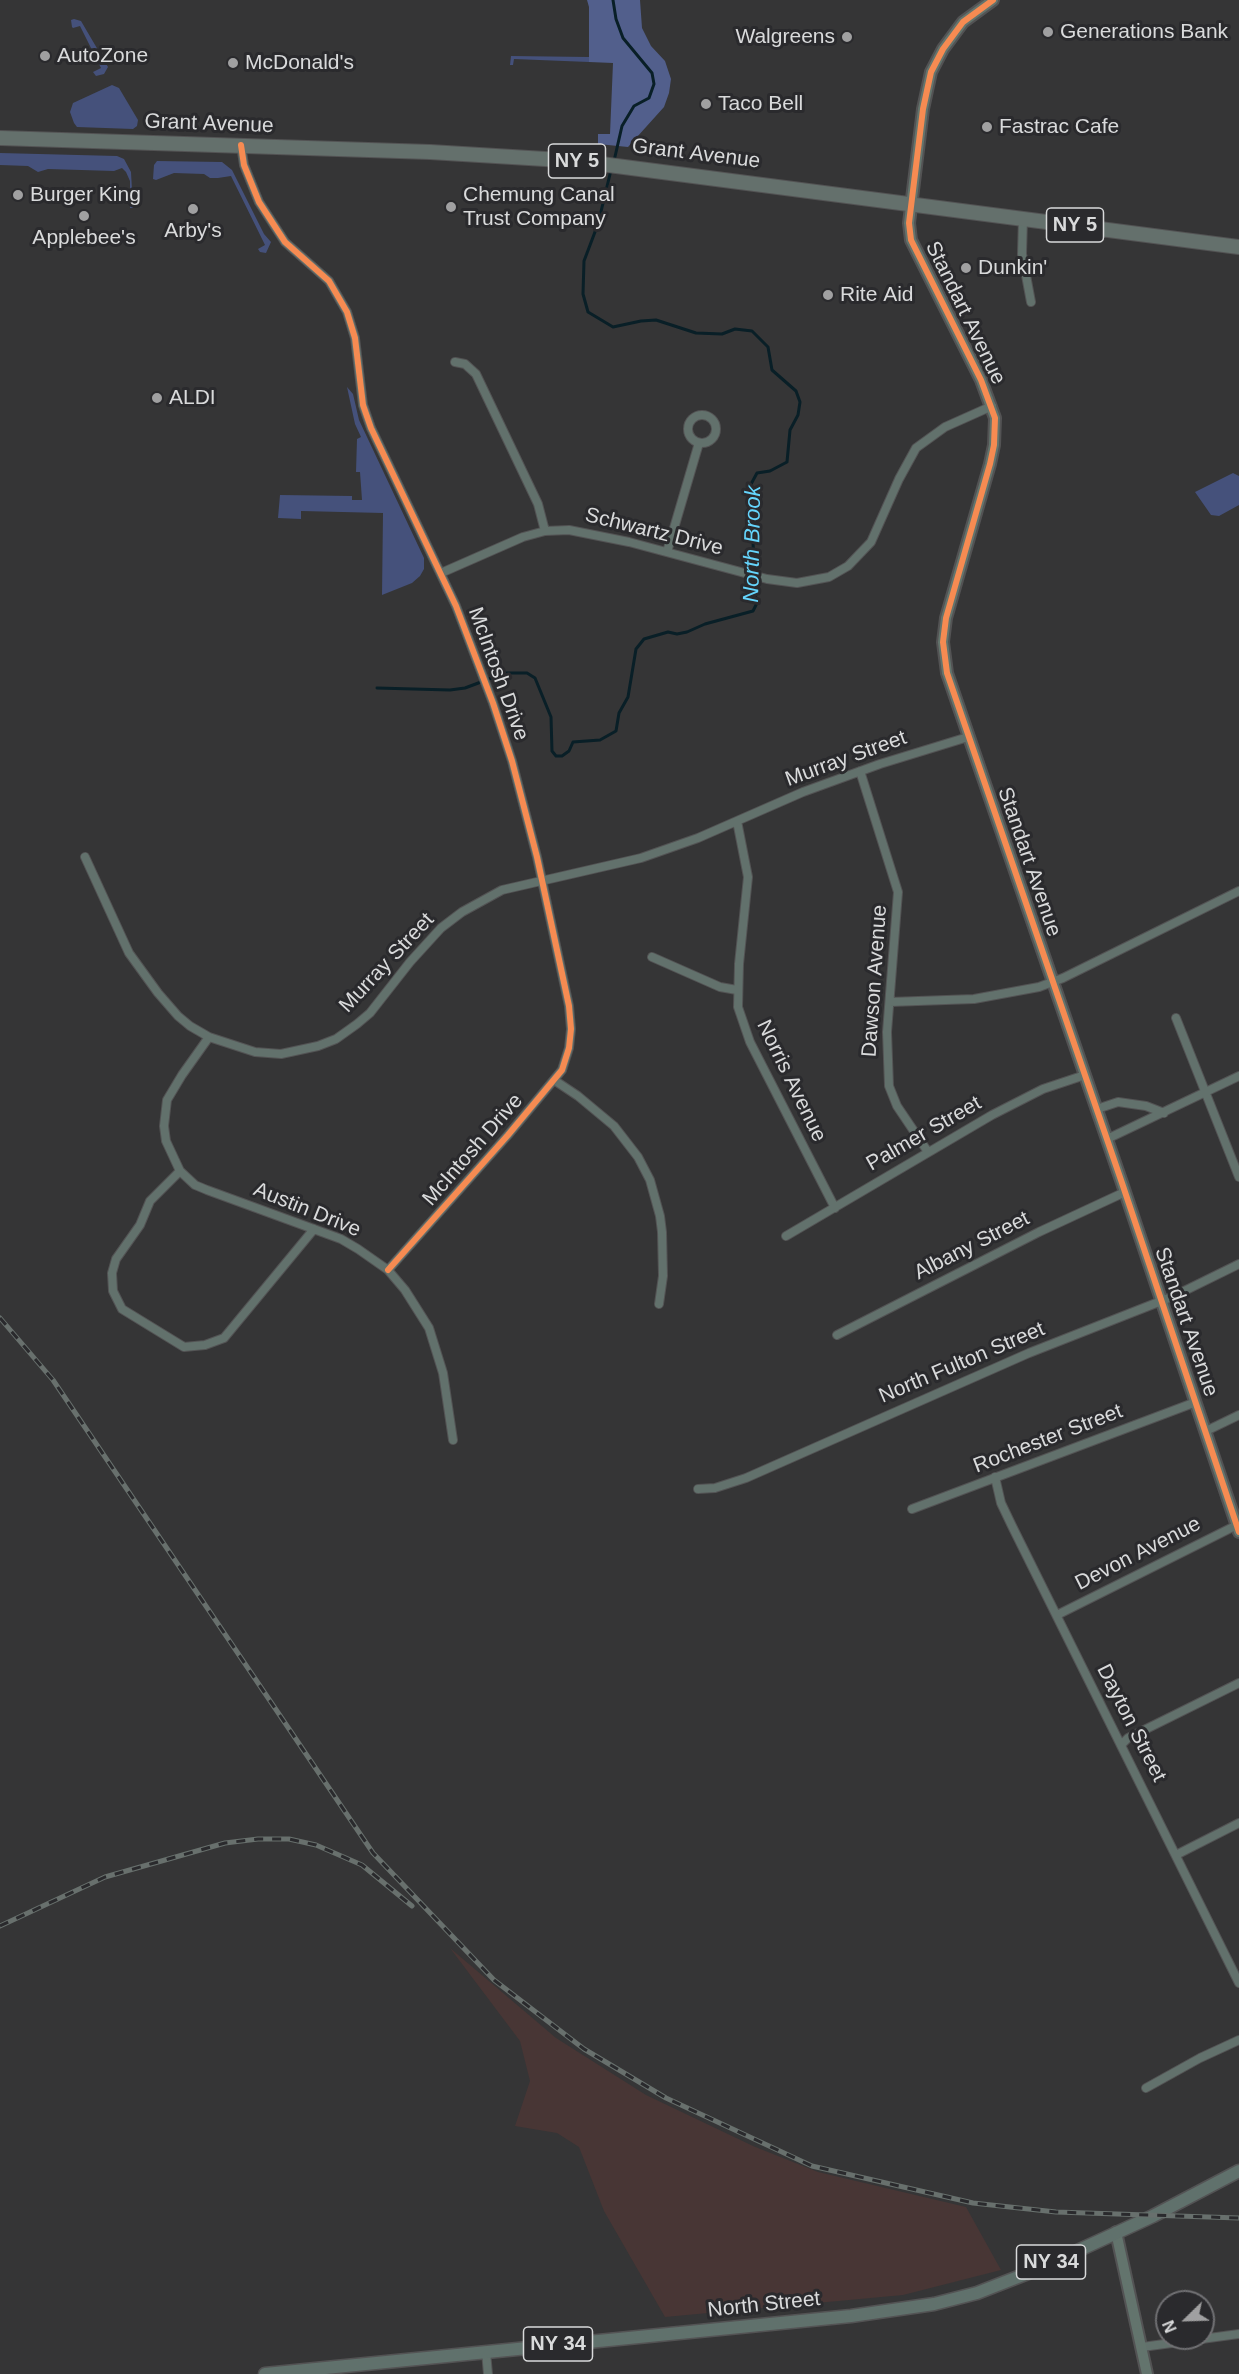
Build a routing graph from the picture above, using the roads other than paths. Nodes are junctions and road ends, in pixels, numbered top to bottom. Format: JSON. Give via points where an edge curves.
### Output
{"nodes":[{"id":1,"x":993,"y":0,"type":"edge"},
{"id":2,"x":0,"y":138,"type":"edge"},
{"id":3,"x":240,"y":146,"type":"junction"},
{"id":4,"x":911,"y":204,"type":"junction"},
{"id":5,"x":1023,"y":218,"type":"junction"},
{"id":6,"x":1239,"y":248,"type":"edge"},
{"id":7,"x":1030,"y":302,"type":"dead end"},
{"id":8,"x":454,"y":362,"type":"dead end"},
{"id":9,"x":992,"y":406,"type":"junction"},
{"id":10,"x":699,"y":443,"type":"dead end"},
{"id":11,"x":545,"y":531,"type":"junction"},
{"id":12,"x":667,"y":552,"type":"junction"},
{"id":13,"x":441,"y":573,"type":"junction"},
{"id":14,"x":968,"y":737,"type":"junction"},
{"id":15,"x":860,"y":771,"type":"junction"},
{"id":16,"x":737,"y":821,"type":"junction"},
{"id":17,"x":85,"y":858,"type":"dead end"},
{"id":18,"x":542,"y":880,"type":"junction"},
{"id":19,"x":1239,"y":891,"type":"edge"},
{"id":20,"x":652,"y":957,"type":"dead end"},
{"id":21,"x":1052,"y":982,"type":"junction"},
{"id":22,"x":737,"y":990,"type":"junction"},
{"id":23,"x":890,"y":1002,"type":"junction"},
{"id":24,"x":1176,"y":1018,"type":"dead end"},
{"id":25,"x":210,"y":1037,"type":"junction"},
{"id":26,"x":1085,"y":1075,"type":"junction"},
{"id":27,"x":1239,"y":1076,"type":"edge"},
{"id":28,"x":554,"y":1080,"type":"junction"},
{"id":29,"x":1206,"y":1092,"type":"junction"},
{"id":30,"x":1097,"y":1109,"type":"junction"},
{"id":31,"x":1164,"y":1113,"type":"junction"},
{"id":32,"x":1107,"y":1139,"type":"junction"},
{"id":33,"x":928,"y":1152,"type":"junction"},
{"id":34,"x":180,"y":1171,"type":"junction"},
{"id":35,"x":1239,"y":1177,"type":"edge"},
{"id":36,"x":1125,"y":1192,"type":"junction"},
{"id":37,"x":835,"y":1208,"type":"junction"},
{"id":38,"x":314,"y":1229,"type":"junction"},
{"id":39,"x":786,"y":1236,"type":"dead end"},
{"id":40,"x":1239,"y":1264,"type":"edge"},
{"id":41,"x":388,"y":1270,"type":"junction"},
{"id":42,"x":1161,"y":1302,"type":"junction"},
{"id":43,"x":659,"y":1304,"type":"dead end"},
{"id":44,"x":837,"y":1335,"type":"dead end"},
{"id":45,"x":1196,"y":1402,"type":"junction"},
{"id":46,"x":1239,"y":1415,"type":"edge"},
{"id":47,"x":1206,"y":1431,"type":"junction"},
{"id":48,"x":453,"y":1440,"type":"dead end"},
{"id":49,"x":995,"y":1478,"type":"junction"},
{"id":50,"x":698,"y":1489,"type":"dead end"},
{"id":51,"x":912,"y":1509,"type":"dead end"},
{"id":52,"x":1238,"y":1529,"type":"edge"},
{"id":53,"x":1057,"y":1615,"type":"junction"},
{"id":54,"x":1239,"y":1683,"type":"edge"},
{"id":55,"x":1121,"y":1745,"type":"junction"},
{"id":56,"x":1239,"y":1823,"type":"edge"},
{"id":57,"x":1176,"y":1855,"type":"junction"},
{"id":58,"x":1239,"y":1983,"type":"edge"},
{"id":59,"x":1239,"y":2040,"type":"edge"},
{"id":60,"x":1146,"y":2088,"type":"dead end"},
{"id":61,"x":1239,"y":2171,"type":"edge"},
{"id":62,"x":1116,"y":2232,"type":"junction"},
{"id":63,"x":1239,"y":2334,"type":"edge"},
{"id":64,"x":1142,"y":2347,"type":"junction"},
{"id":65,"x":486,"y":2352,"type":"junction"},
{"id":66,"x":265,"y":2374,"type":"edge"},
{"id":67,"x":488,"y":2374,"type":"edge"},
{"id":68,"x":1147,"y":2374,"type":"edge"}],
"edges":[{"from":1,"to":4,"type":"street","name":"Standart Avenue","via":[[963,22],[931,72]]},
{"from":2,"to":3,"type":"highway","name":"Grant Avenue","number":"NY 5"},
{"from":3,"to":4,"type":"highway","name":"Grant Avenue","number":"NY 5","via":[[578,161]]},
{"from":3,"to":13,"type":"street","name":"McIntosh Drive","via":[[259,202],[285,242],[329,281],[347,312],[355,338],[363,405],[371,428]]},
{"from":4,"to":5,"type":"highway","name":"Grant Avenue","number":"NY 5"},
{"from":4,"to":9,"type":"street","name":"Standart Avenue","via":[[911,240]]},
{"from":5,"to":6,"type":"highway","name":"Grant Avenue","number":"NY 5"},
{"from":5,"to":7,"type":"street","via":[[1022,254]]},
{"from":8,"to":11,"type":"street","via":[[465,364],[476,374],[538,504]]},
{"from":9,"to":12,"type":"street","name":"Schwartz Drive","via":[[945,428],[916,448],[871,542],[848,566],[829,577],[805,583],[773,580]]},
{"from":9,"to":14,"type":"street","name":"Standart Avenue","via":[[996,428],[990,464],[944,629],[947,673]]},
{"from":10,"to":12,"type":"street"},
{"from":11,"to":12,"type":"street","name":"Schwartz Drive","via":[[590,532]]},
{"from":11,"to":13,"type":"street","name":"Schwartz Drive"},
{"from":13,"to":18,"type":"street","name":"McIntosh Drive","via":[[496,711]]},
{"from":14,"to":15,"type":"street","name":"Murray Street"},
{"from":14,"to":21,"type":"street","name":"Standart Avenue"},
{"from":15,"to":16,"type":"street","name":"Murray Street"},
{"from":15,"to":23,"type":"street","name":"Dawson Avenue","via":[[898,892]]},
{"from":16,"to":18,"type":"street","name":"Murray Street","via":[[641,858]]},
{"from":16,"to":22,"type":"street","name":"Norris Avenue","via":[[748,877]]},
{"from":17,"to":25,"type":"street","name":"Murray Street","via":[[129,953],[178,1016]]},
{"from":18,"to":25,"type":"street","name":"Murray Street","via":[[502,890],[452,919],[410,962],[370,1013],[336,1039],[300,1051],[272,1054]]},
{"from":18,"to":28,"type":"street","name":"McIntosh Drive","via":[[572,1029],[562,1070]]},
{"from":19,"to":21,"type":"street"},
{"from":20,"to":22,"type":"street","via":[[720,987]]},
{"from":21,"to":23,"type":"street","via":[[1021,992],[974,999]]},
{"from":21,"to":26,"type":"street","name":"Standart Avenue"},
{"from":22,"to":37,"type":"street","name":"Norris Avenue","via":[[750,1042]]},
{"from":23,"to":33,"type":"street","name":"Dawson Avenue","via":[[889,1086],[897,1106]]},
{"from":24,"to":29,"type":"street"},
{"from":25,"to":34,"type":"street","name":"Austin Drive","via":[[167,1100],[166,1141]]},
{"from":26,"to":30,"type":"street","name":"Standart Avenue"},
{"from":26,"to":33,"type":"street","name":"Palmer Street","via":[[1026,1097]]},
{"from":27,"to":29,"type":"street"},
{"from":28,"to":41,"type":"street","name":"McIntosh Drive"},
{"from":28,"to":43,"type":"street","via":[[614,1126],[650,1180],[662,1232]]},
{"from":29,"to":31,"type":"street"},
{"from":29,"to":35,"type":"street"},
{"from":30,"to":31,"type":"street","via":[[1118,1102]]},
{"from":30,"to":32,"type":"street","name":"Standart Avenue"},
{"from":31,"to":32,"type":"street"},
{"from":32,"to":36,"type":"street","name":"Standart Avenue"},
{"from":33,"to":37,"type":"street","name":"Palmer Street"},
{"from":34,"to":38,"type":"street","name":"Austin Drive","via":[[195,1185]]},
{"from":34,"to":38,"type":"street","via":[[150,1201],[137,1231],[116,1258],[112,1273],[113,1291],[122,1309],[184,1347],[224,1338]]},
{"from":36,"to":42,"type":"street","name":"Standart Avenue"},
{"from":36,"to":44,"type":"street","name":"Albany Street"},
{"from":37,"to":39,"type":"street","name":"Palmer Street"},
{"from":38,"to":41,"type":"street","name":"Austin Drive","via":[[358,1249]]},
{"from":40,"to":42,"type":"street","name":"North Fulton Street"},
{"from":41,"to":48,"type":"street","name":"Austin Drive","via":[[429,1328],[443,1373]]},
{"from":42,"to":45,"type":"street","name":"Standart Avenue"},
{"from":42,"to":50,"type":"street","name":"North Fulton Street","via":[[1029,1353],[747,1478]]},
{"from":45,"to":47,"type":"street","name":"Standart Avenue"},
{"from":45,"to":49,"type":"street","name":"Rochester Street"},
{"from":46,"to":47,"type":"street"},
{"from":47,"to":52,"type":"street","name":"Standart Avenue"},
{"from":49,"to":51,"type":"street","name":"Rochester Street"},
{"from":49,"to":53,"type":"street","name":"Dayton Street","via":[[1008,1518]]},
{"from":52,"to":53,"type":"street","name":"Devon Avenue"},
{"from":53,"to":55,"type":"street","name":"Dayton Street"},
{"from":54,"to":55,"type":"street"},
{"from":55,"to":57,"type":"street","name":"Dayton Street"},
{"from":56,"to":57,"type":"street"},
{"from":57,"to":58,"type":"street","name":"Dayton Street"},
{"from":59,"to":60,"type":"street"},
{"from":61,"to":62,"type":"main road","name":"North Street","number":"NY 34"},
{"from":62,"to":64,"type":"street"},
{"from":62,"to":65,"type":"main road","name":"North Street","number":"NY 34","via":[[1007,2282],[917,2307]]},
{"from":63,"to":64,"type":"street"},
{"from":64,"to":68,"type":"street"},
{"from":65,"to":66,"type":"main road","name":"North Street","number":"NY 34"},
{"from":65,"to":67,"type":"street"}]}
